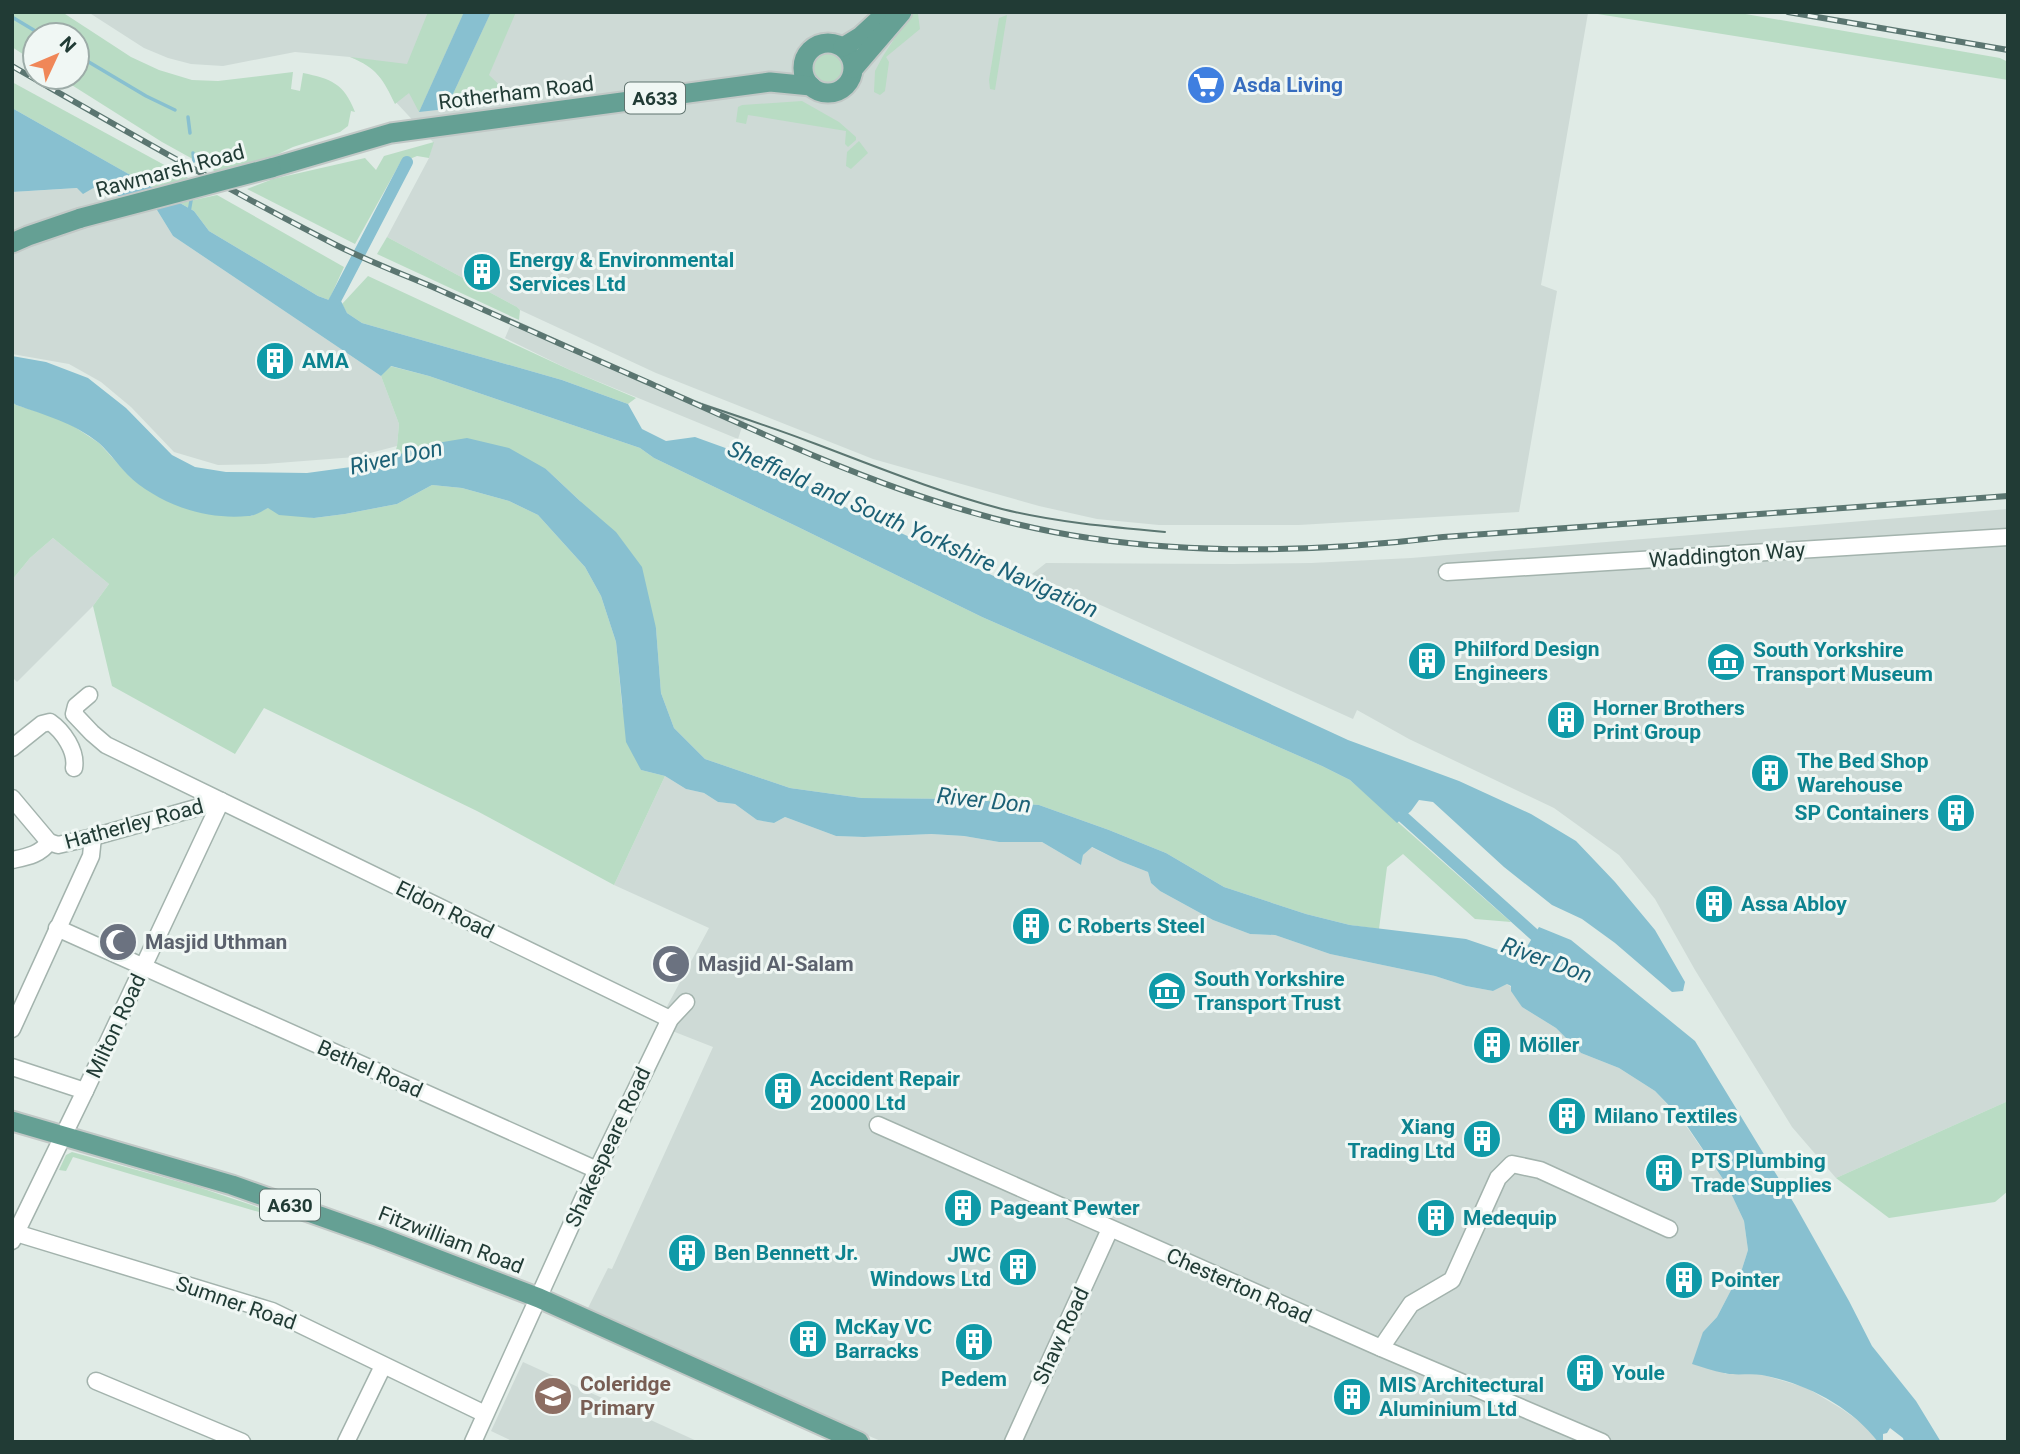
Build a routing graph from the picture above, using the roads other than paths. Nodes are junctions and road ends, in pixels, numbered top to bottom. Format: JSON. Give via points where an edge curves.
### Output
{"nodes":[{"id":1,"x":887,"y":12,"type":"edge"},
{"id":2,"x":902,"y":12,"type":"edge"},
{"id":3,"x":843,"y":47,"type":"junction"},
{"id":4,"x":804,"y":62,"type":"junction"},
{"id":5,"x":853,"y":68,"type":"junction"},
{"id":6,"x":770,"y":82,"type":"junction"},
{"id":7,"x":811,"y":86,"type":"junction"},
{"id":8,"x":271,"y":168,"type":"joint"},
{"id":9,"x":12,"y":243,"type":"edge"},
{"id":10,"x":2008,"y":537,"type":"edge"},
{"id":11,"x":1447,"y":572,"type":"dead end"},
{"id":12,"x":89,"y":695,"type":"dead end"},
{"id":13,"x":12,"y":748,"type":"edge"},
{"id":14,"x":74,"y":768,"type":"dead end"},
{"id":15,"x":12,"y":798,"type":"edge"},
{"id":16,"x":221,"y":801,"type":"junction"},
{"id":17,"x":93,"y":837,"type":"junction"},
{"id":18,"x":49,"y":842,"type":"junction"},
{"id":19,"x":12,"y":860,"type":"edge"},
{"id":20,"x":57,"y":929,"type":"junction"},
{"id":21,"x":143,"y":967,"type":"junction"},
{"id":22,"x":686,"y":1002,"type":"dead end"},
{"id":23,"x":670,"y":1019,"type":"junction"},
{"id":24,"x":12,"y":1029,"type":"edge"},
{"id":25,"x":12,"y":1067,"type":"edge"},
{"id":26,"x":85,"y":1091,"type":"junction"},
{"id":27,"x":12,"y":1121,"type":"edge"},
{"id":28,"x":878,"y":1125,"type":"dead end"},
{"id":29,"x":63,"y":1135,"type":"junction"},
{"id":30,"x":597,"y":1170,"type":"junction"},
{"id":31,"x":1669,"y":1229,"type":"dead end"},
{"id":32,"x":1110,"y":1230,"type":"junction"},
{"id":33,"x":14,"y":1237,"type":"edge"},
{"id":34,"x":539,"y":1298,"type":"junction"},
{"id":35,"x":1381,"y":1348,"type":"junction"},
{"id":36,"x":383,"y":1366,"type":"junction"},
{"id":37,"x":96,"y":1381,"type":"dead end"},
{"id":38,"x":485,"y":1414,"type":"junction"},
{"id":39,"x":242,"y":1442,"type":"edge"},
{"id":40,"x":345,"y":1442,"type":"edge"},
{"id":41,"x":472,"y":1442,"type":"edge"},
{"id":42,"x":859,"y":1442,"type":"edge"},
{"id":43,"x":1013,"y":1442,"type":"edge"},
{"id":44,"x":1602,"y":1442,"type":"edge"}],
"edges":[{"from":1,"to":3,"type":"main road","name":"Rotherham Road","number":"A633"},
{"from":2,"to":5,"type":"main road","name":"Rotherham Road","number":"A633"},
{"from":3,"to":4,"type":"main road","name":"Rotherham Road","number":"A633","via":[[818,45]]},
{"from":3,"to":5,"type":"main road"},
{"from":4,"to":6,"type":"main road","name":"Rotherham Road","number":"A633"},
{"from":4,"to":7,"type":"main road"},
{"from":5,"to":7,"type":"main road","name":"Rotherham Road","number":"A633","via":[[849,82],[835,92]]},
{"from":6,"to":7,"type":"main road","name":"Rotherham Road","number":"A633"},
{"from":6,"to":8,"type":"main road","name":"Rotherham Road","number":"A633","via":[[399,132]]},
{"from":8,"to":9,"type":"main road","name":"Rawmarsh Road","number":"A633","bridge":true,"via":[[81,218]]},
{"from":10,"to":11,"type":"street","name":"Waddington Way"},
{"from":12,"to":16,"type":"street","name":"Eldon Road","via":[[76,706],[75,714],[99,741]]},
{"from":13,"to":14,"type":"street","via":[[50,722],[74,753]]},
{"from":15,"to":18,"type":"street"},
{"from":16,"to":17,"type":"street","name":"Hatherley Road"},
{"from":16,"to":21,"type":"street","name":"Milton Road"},
{"from":16,"to":23,"type":"street","name":"Eldon Road"},
{"from":17,"to":18,"type":"street","name":"Hatherley Road","via":[[58,845]]},
{"from":17,"to":20,"type":"street","via":[[92,856]]},
{"from":18,"to":19,"type":"street","name":"Hatherley Road","via":[[33,855]]},
{"from":20,"to":21,"type":"street","name":"Bethel Road"},
{"from":20,"to":24,"type":"street"},
{"from":21,"to":26,"type":"street","name":"Milton Road"},
{"from":21,"to":30,"type":"street","name":"Bethel Road"},
{"from":22,"to":23,"type":"street","name":"Shakespeare Road"},
{"from":23,"to":30,"type":"street","name":"Shakespeare Road"},
{"from":25,"to":26,"type":"street"},
{"from":26,"to":29,"type":"street","name":"Milton Road"},
{"from":27,"to":29,"type":"main road","name":"Fitzwilliam Road","number":"A630"},
{"from":28,"to":32,"type":"street","name":"Chesterton Road"},
{"from":29,"to":33,"type":"street","name":"Milton Road"},
{"from":29,"to":34,"type":"main road","name":"Fitzwilliam Road","number":"A630","via":[[241,1188]]},
{"from":30,"to":34,"type":"street","name":"Shakespeare Road"},
{"from":31,"to":35,"type":"street","via":[[1540,1170],[1512,1164],[1498,1178],[1452,1280],[1411,1304]]},
{"from":32,"to":35,"type":"street","name":"Chesterton Road"},
{"from":32,"to":43,"type":"street","name":"Shaw Road"},
{"from":33,"to":36,"type":"street","name":"Sumner Road","via":[[272,1311]]},
{"from":34,"to":38,"type":"street","name":"Shakespeare Road"},
{"from":34,"to":42,"type":"main road","name":"Fitzwilliam Road","number":"A630"},
{"from":35,"to":44,"type":"street","name":"Chesterton Road"},
{"from":36,"to":38,"type":"street","name":"Sumner Road"},
{"from":36,"to":40,"type":"street"},
{"from":37,"to":39,"type":"street"},
{"from":38,"to":41,"type":"street","name":"Shakespeare Road"}]}
